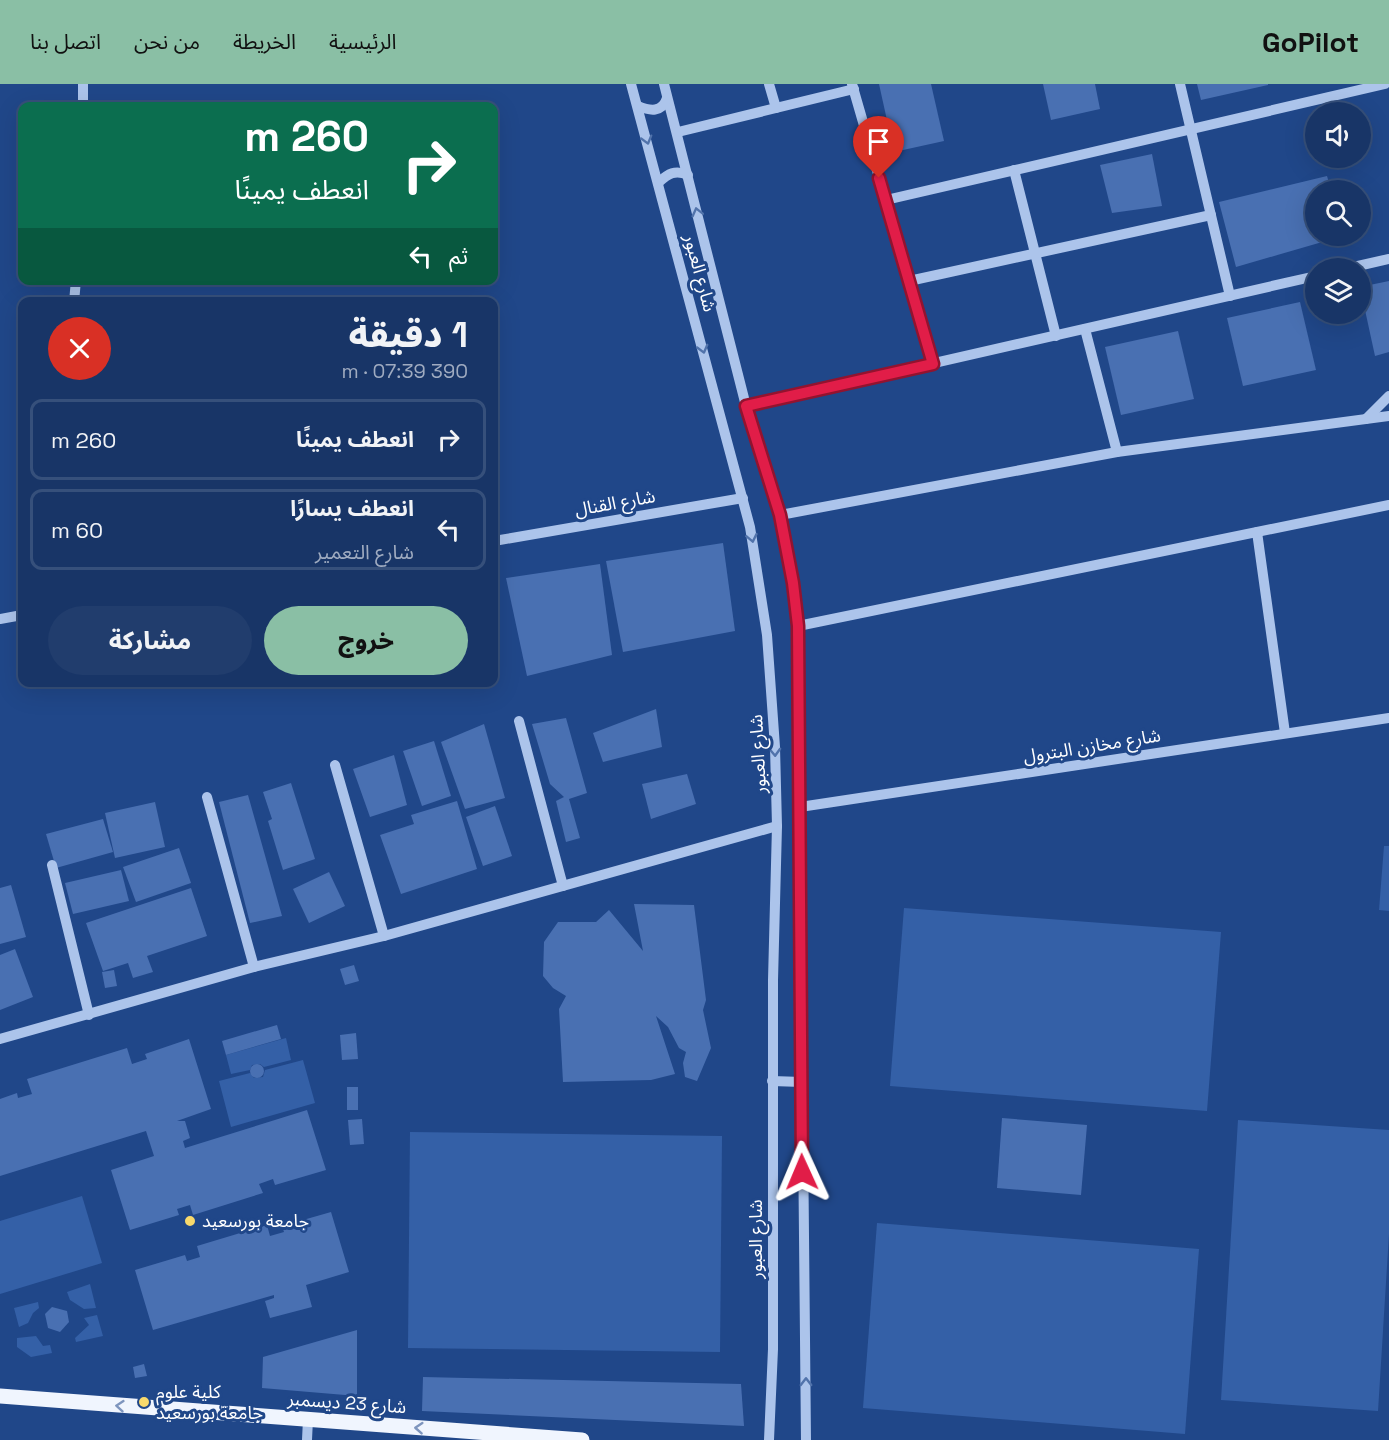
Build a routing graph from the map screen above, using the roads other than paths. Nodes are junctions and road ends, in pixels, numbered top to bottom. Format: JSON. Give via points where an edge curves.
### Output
{"nodes":[{"id":1,"x":83,"y":84,"type":"edge"},
{"id":2,"x":631,"y":84,"type":"edge"},
{"id":3,"x":664,"y":84,"type":"edge"},
{"id":4,"x":769,"y":84,"type":"edge"},
{"id":5,"x":1180,"y":84,"type":"edge"},
{"id":6,"x":1385,"y":84,"type":"edge"},
{"id":7,"x":853,"y":87,"type":"edge"},
{"id":8,"x":1343,"y":89,"type":"edge"},
{"id":9,"x":667,"y":98,"type":"junction"},
{"id":10,"x":83,"y":102,"type":"edge"},
{"id":11,"x":638,"y":106,"type":"junction"},
{"id":12,"x":776,"y":108,"type":"junction"},
{"id":13,"x":1191,"y":128,"type":"junction"},
{"id":14,"x":678,"y":132,"type":"junction"},
{"id":15,"x":1014,"y":170,"type":"junction"},
{"id":16,"x":688,"y":175,"type":"junction"},
{"id":17,"x":659,"y":182,"type":"junction"},
{"id":18,"x":886,"y":200,"type":"junction"},
{"id":19,"x":1211,"y":215,"type":"junction"},
{"id":20,"x":1035,"y":254,"type":"junction"},
{"id":21,"x":1389,"y":259,"type":"edge"},
{"id":22,"x":1371,"y":263,"type":"edge"},
{"id":23,"x":1305,"y":279,"type":"edge"},
{"id":24,"x":909,"y":281,"type":"junction"},
{"id":25,"x":1230,"y":296,"type":"junction"},
{"id":26,"x":1085,"y":329,"type":"junction"},
{"id":27,"x":1056,"y":336,"type":"junction"},
{"id":28,"x":933,"y":364,"type":"junction"},
{"id":29,"x":1389,"y":396,"type":"edge"},
{"id":30,"x":746,"y":406,"type":"junction"},
{"id":31,"x":1389,"y":416,"type":"edge"},
{"id":32,"x":1366,"y":419,"type":"junction"},
{"id":33,"x":1117,"y":452,"type":"junction"},
{"id":34,"x":742,"y":498,"type":"junction"},
{"id":35,"x":1389,"y":505,"type":"edge"},
{"id":36,"x":780,"y":515,"type":"junction"},
{"id":37,"x":1257,"y":532,"type":"junction"},
{"id":38,"x":498,"y":540,"type":"edge"},
{"id":39,"x":18,"y":616,"type":"edge"},
{"id":40,"x":0,"y":619,"type":"edge"},
{"id":41,"x":798,"y":626,"type":"junction"},
{"id":42,"x":1389,"y":718,"type":"edge"},
{"id":43,"x":519,"y":721,"type":"dead end"},
{"id":44,"x":1285,"y":734,"type":"junction"},
{"id":45,"x":335,"y":765,"type":"dead end"},
{"id":46,"x":207,"y":797,"type":"dead end"},
{"id":47,"x":800,"y":807,"type":"junction"},
{"id":48,"x":777,"y":826,"type":"junction"},
{"id":49,"x":52,"y":865,"type":"dead end"},
{"id":50,"x":563,"y":886,"type":"junction"},
{"id":51,"x":384,"y":936,"type":"junction"},
{"id":52,"x":254,"y":967,"type":"junction"},
{"id":53,"x":89,"y":1015,"type":"junction"},
{"id":54,"x":0,"y":1039,"type":"edge"},
{"id":55,"x":772,"y":1081,"type":"junction"},
{"id":56,"x":802,"y":1082,"type":"junction"},
{"id":57,"x":0,"y":1396,"type":"edge"},
{"id":58,"x":308,"y":1419,"type":"junction"},
{"id":59,"x":307,"y":1440,"type":"edge"},
{"id":60,"x":582,"y":1440,"type":"edge"},
{"id":61,"x":769,"y":1440,"type":"edge"},
{"id":62,"x":806,"y":1440,"type":"edge"}],
"edges":[{"from":1,"to":10,"type":"street"},
{"from":2,"to":11,"type":"street","name":"شارع العبور"},
{"from":3,"to":9,"type":"street","name":"شارع العبور"},
{"from":4,"to":12,"type":"street"},
{"from":5,"to":13,"type":"street"},
{"from":6,"to":8,"type":"street"},
{"from":7,"to":12,"type":"street"},
{"from":7,"to":18,"type":"street"},
{"from":8,"to":13,"type":"street"},
{"from":9,"to":11,"type":"street","via":[[662,108],[655,111]]},
{"from":9,"to":14,"type":"street","name":"شارع العبور"},
{"from":11,"to":17,"type":"street","name":"شارع العبور","one_way":true},
{"from":12,"to":14,"type":"street"},
{"from":13,"to":15,"type":"street"},
{"from":13,"to":19,"type":"street"},
{"from":14,"to":16,"type":"street","name":"شارع العبور"},
{"from":15,"to":18,"type":"street"},
{"from":15,"to":20,"type":"street"},
{"from":16,"to":17,"type":"street","via":[[676,171]]},
{"from":30,"to":16,"type":"street","name":"شارع العبور","one_way":true},
{"from":17,"to":34,"type":"street","name":"شارع العبور","one_way":true},
{"from":18,"to":24,"type":"street"},
{"from":19,"to":20,"type":"street"},
{"from":19,"to":25,"type":"street"},
{"from":20,"to":24,"type":"street"},
{"from":20,"to":27,"type":"street"},
{"from":21,"to":22,"type":"street"},
{"from":23,"to":25,"type":"street"},
{"from":24,"to":28,"type":"street"},
{"from":25,"to":26,"type":"street"},
{"from":26,"to":27,"type":"street"},
{"from":26,"to":33,"type":"street"},
{"from":27,"to":28,"type":"street"},
{"from":28,"to":30,"type":"street"},
{"from":29,"to":32,"type":"street"},
{"from":30,"to":36,"type":"street","name":"شارع العبور"},
{"from":31,"to":32,"type":"street"},
{"from":32,"to":33,"type":"street"},
{"from":33,"to":36,"type":"street"},
{"from":34,"to":38,"type":"street","name":"شارع القنال"},
{"from":34,"to":48,"type":"street","name":"شارع العبور","one_way":true,"via":[[757,559],[767,634],[776,747]]},
{"from":35,"to":37,"type":"street"},
{"from":36,"to":41,"type":"street","name":"شارع العبور"},
{"from":37,"to":41,"type":"street"},
{"from":37,"to":44,"type":"street"},
{"from":39,"to":40,"type":"street"},
{"from":41,"to":47,"type":"street","name":"شارع العبور"},
{"from":42,"to":44,"type":"street","name":"شارع مخازن البترول"},
{"from":43,"to":50,"type":"street"},
{"from":44,"to":47,"type":"street","name":"شارع مخازن البترول"},
{"from":45,"to":51,"type":"street"},
{"from":46,"to":52,"type":"street"},
{"from":47,"to":56,"type":"street","name":"شارع العبور"},
{"from":48,"to":50,"type":"street"},
{"from":48,"to":55,"type":"street","name":"شارع العبور"},
{"from":49,"to":53,"type":"street"},
{"from":50,"to":51,"type":"street"},
{"from":51,"to":52,"type":"street"},
{"from":52,"to":53,"type":"street"},
{"from":53,"to":54,"type":"street"},
{"from":55,"to":56,"type":"street"},
{"from":55,"to":61,"type":"street","name":"شارع العبور"},
{"from":62,"to":56,"type":"street","name":"شارع العبور","one_way":true},
{"from":58,"to":57,"type":"main road","name":"شارع 23 ديسمبر","one_way":true},
{"from":58,"to":59,"type":"street"},
{"from":60,"to":58,"type":"main road","name":"شارع 23 ديسمبر","one_way":true}]}
